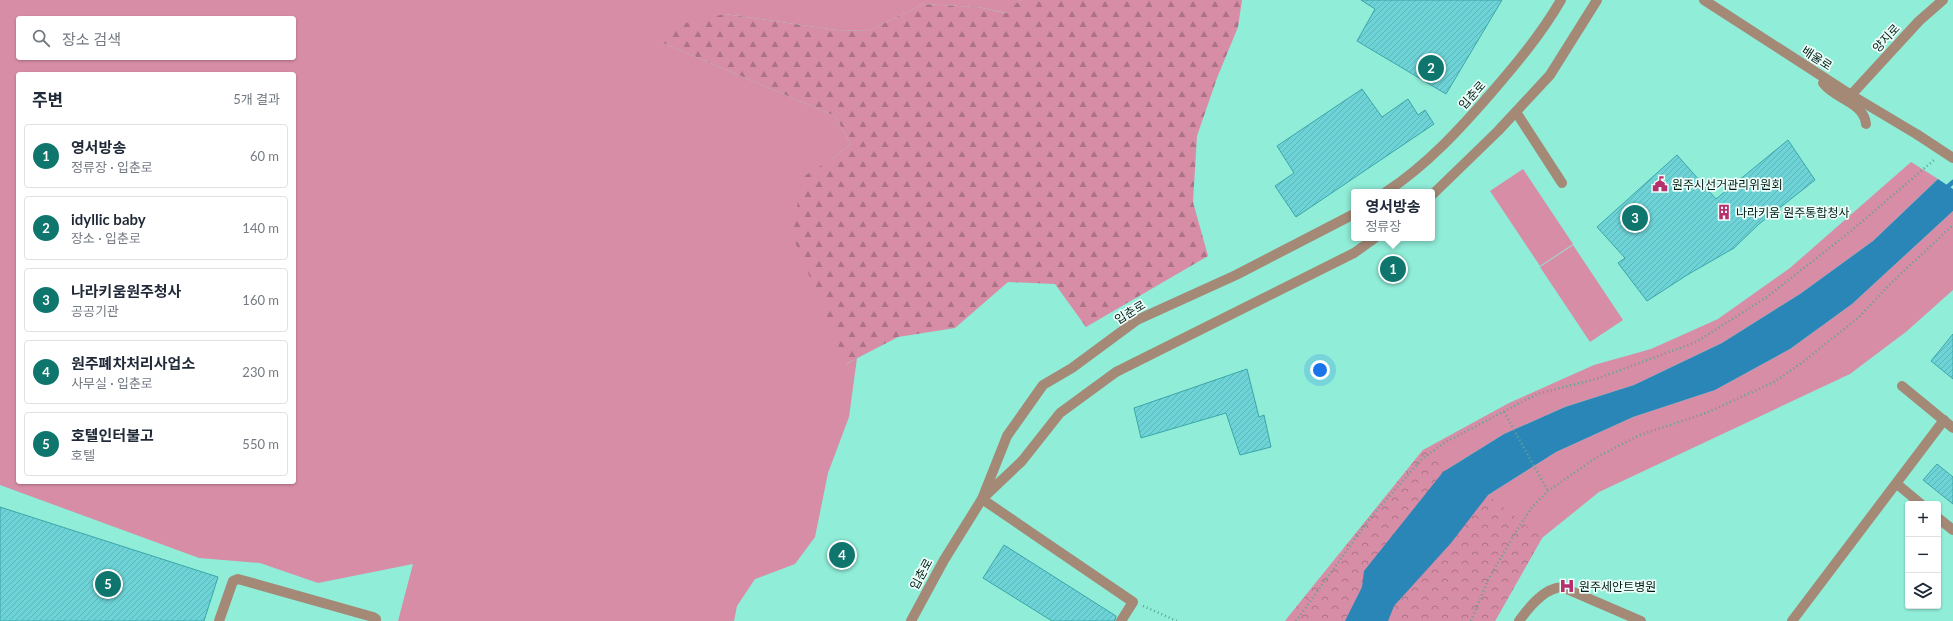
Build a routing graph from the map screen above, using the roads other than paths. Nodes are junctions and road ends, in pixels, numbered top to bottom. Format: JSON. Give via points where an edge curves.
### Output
{"nodes":[{"id":1,"x":1561,"y":0,"type":"edge"},
{"id":2,"x":1597,"y":0,"type":"edge"},
{"id":3,"x":1704,"y":0,"type":"edge"},
{"id":4,"x":1943,"y":0,"type":"edge"},
{"id":5,"x":1817,"y":73,"type":"junction"},
{"id":6,"x":1851,"y":95,"type":"junction"},
{"id":7,"x":1874,"y":108,"type":"junction"},
{"id":8,"x":1516,"y":112,"type":"junction"},
{"id":9,"x":1953,"y":158,"type":"edge"},
{"id":10,"x":1562,"y":183,"type":"dead end"},
{"id":11,"x":1390,"y":189,"type":"edge"},
{"id":12,"x":1435,"y":192,"type":"edge"},
{"id":13,"x":1351,"y":216,"type":"edge"},
{"id":14,"x":1370,"y":241,"type":"edge"},
{"id":15,"x":1902,"y":386,"type":"dead end"},
{"id":16,"x":1944,"y":420,"type":"junction"},
{"id":17,"x":1953,"y":428,"type":"edge"},
{"id":18,"x":1897,"y":484,"type":"junction"},
{"id":19,"x":982,"y":499,"type":"junction"},
{"id":20,"x":1917,"y":501,"type":"edge"},
{"id":21,"x":1941,"y":520,"type":"edge"},
{"id":22,"x":1953,"y":530,"type":"edge"},
{"id":23,"x":1622,"y":617,"type":"edge"},
{"id":24,"x":219,"y":621,"type":"edge"},
{"id":25,"x":376,"y":621,"type":"edge"},
{"id":26,"x":911,"y":621,"type":"edge"},
{"id":27,"x":1121,"y":621,"type":"edge"},
{"id":28,"x":1519,"y":621,"type":"edge"},
{"id":29,"x":1641,"y":621,"type":"edge"},
{"id":30,"x":1792,"y":621,"type":"edge"}],
"edges":[{"from":1,"to":11,"type":"street","name":"입춘로","via":[[1550,19],[1482,104],[1447,142]]},
{"from":2,"to":8,"type":"street","via":[[1550,75]]},
{"from":3,"to":5,"type":"street","name":"배울로"},
{"from":4,"to":6,"type":"street","name":"양지로","via":[[1919,21]]},
{"from":5,"to":6,"type":"street","name":"배울로"},
{"from":5,"to":7,"type":"street","via":[[1824,86],[1858,109],[1865,117],[1866,124]]},
{"from":6,"to":7,"type":"street","name":"배울로"},
{"from":7,"to":9,"type":"street","name":"배울로","bridge":true},
{"from":8,"to":10,"type":"street"},
{"from":8,"to":12,"type":"street"},
{"from":13,"to":19,"type":"street","name":"입춘로","via":[[1236,275],[1137,320],[1072,368],[1043,385],[1007,436]]},
{"from":14,"to":19,"type":"street","name":"입춘로","via":[[1341,259],[1116,372],[1060,413],[1022,461]]},
{"from":15,"to":16,"type":"street"},
{"from":16,"to":17,"type":"street"},
{"from":16,"to":18,"type":"street"},
{"from":18,"to":20,"type":"street"},
{"from":18,"to":30,"type":"street"},
{"from":19,"to":26,"type":"street","name":"입춘로","via":[[944,560]]},
{"from":19,"to":27,"type":"street","via":[[1133,602]]},
{"from":21,"to":22,"type":"street"},
{"from":23,"to":28,"type":"street","via":[[1562,587],[1554,587],[1535,602]]},
{"from":23,"to":29,"type":"street"},
{"from":24,"to":25,"type":"street","via":[[234,581],[238,579],[373,617]]}]}
